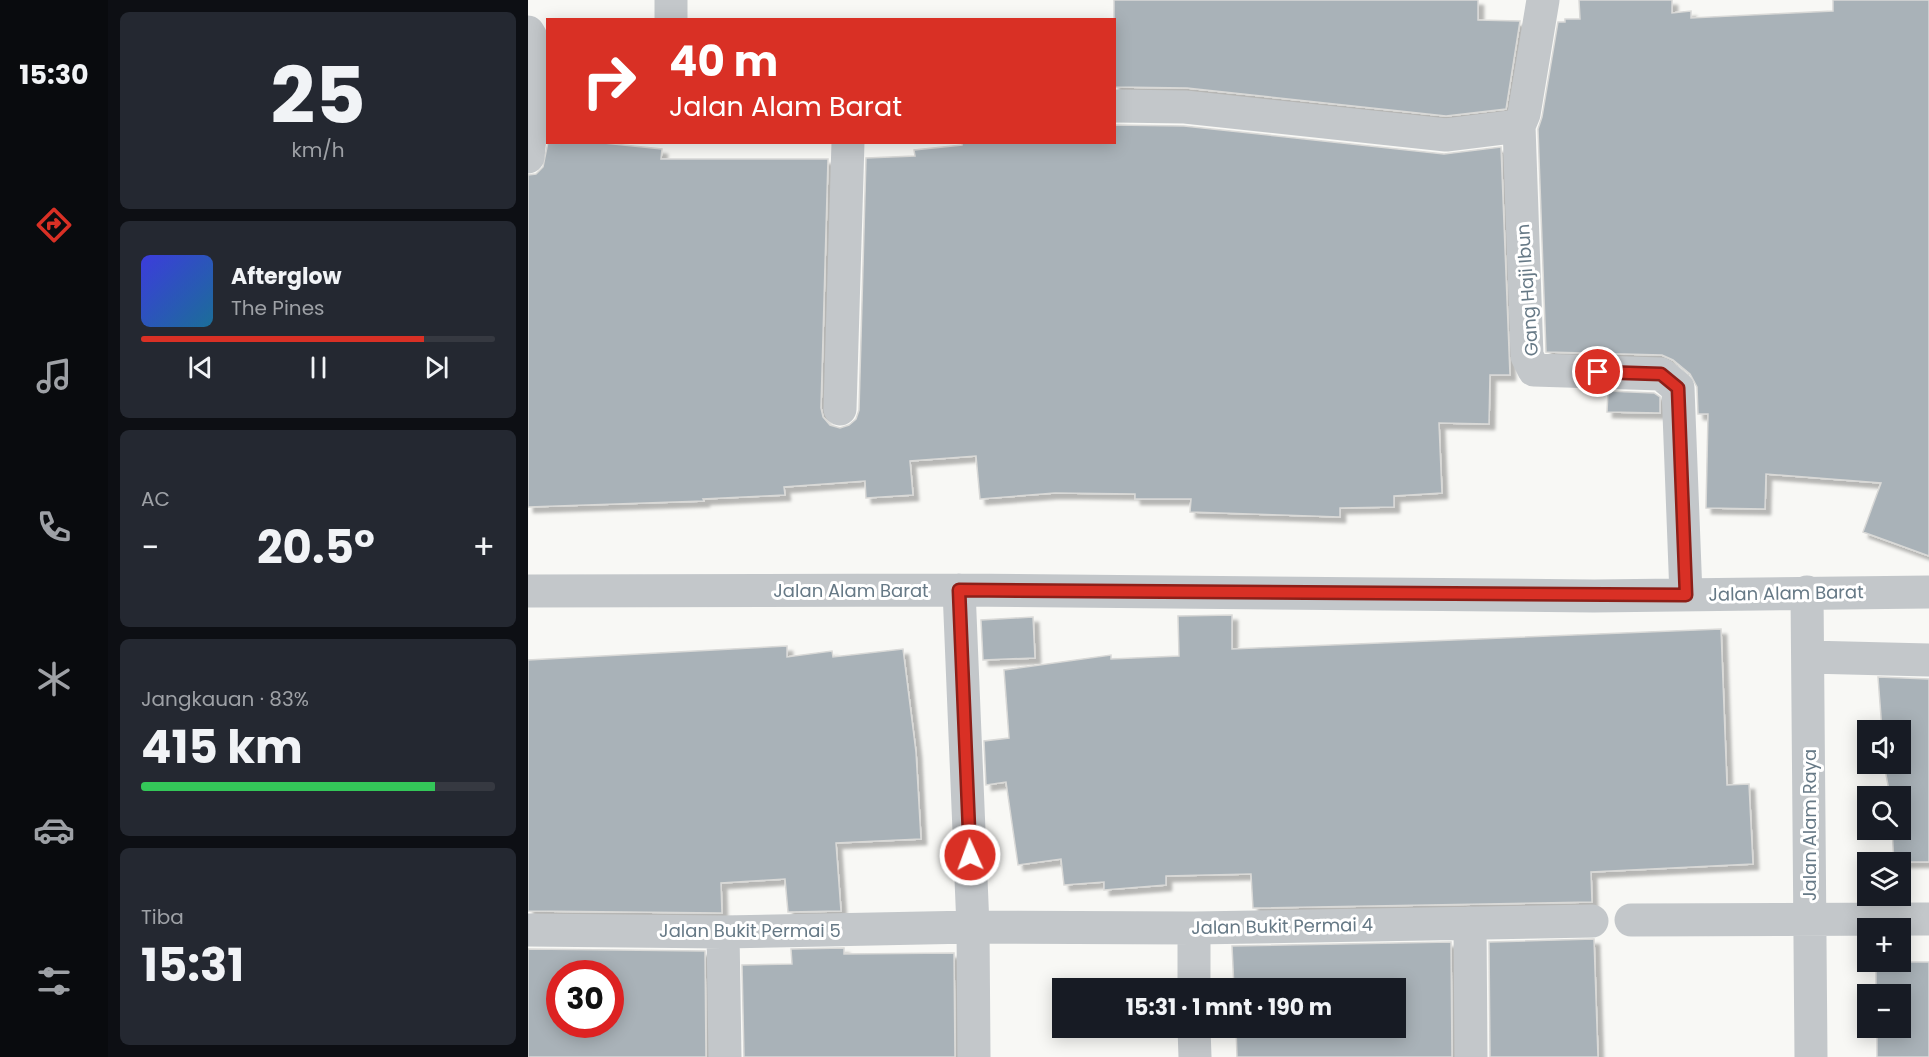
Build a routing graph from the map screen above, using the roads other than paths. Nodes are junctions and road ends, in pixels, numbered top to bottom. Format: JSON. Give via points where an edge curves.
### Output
{"nodes":[{"id":1,"x":671,"y":0,"type":"edge"},
{"id":2,"x":1543,"y":0,"type":"edge"},
{"id":3,"x":671,"y":18,"type":"edge"},
{"id":4,"x":528,"y":32,"type":"edge"},
{"id":5,"x":541,"y":88,"type":"edge"},
{"id":6,"x":1116,"y":106,"type":"edge"},
{"id":7,"x":1519,"y":126,"type":"junction"},
{"id":8,"x":848,"y":144,"type":"edge"},
{"id":9,"x":528,"y":157,"type":"edge"},
{"id":10,"x":840,"y":409,"type":"dead end"},
{"id":11,"x":959,"y":590,"type":"junction"},
{"id":12,"x":528,"y":591,"type":"edge"},
{"id":13,"x":1808,"y":592,"type":"junction"},
{"id":14,"x":1929,"y":592,"type":"edge"},
{"id":15,"x":1686,"y":595,"type":"junction"},
{"id":16,"x":1808,"y":657,"type":"junction"},
{"id":17,"x":1929,"y":660,"type":"edge"},
{"id":18,"x":1809,"y":919,"type":"junction"},
{"id":19,"x":1929,"y":919,"type":"edge"},
{"id":20,"x":1631,"y":920,"type":"dead end"},
{"id":21,"x":1592,"y":921,"type":"dead end"},
{"id":22,"x":1470,"y":923,"type":"junction"},
{"id":23,"x":973,"y":927,"type":"junction"},
{"id":24,"x":1194,"y":928,"type":"junction"},
{"id":25,"x":528,"y":930,"type":"edge"},
{"id":26,"x":723,"y":932,"type":"junction"},
{"id":27,"x":1194,"y":978,"type":"edge"},
{"id":28,"x":1194,"y":1038,"type":"edge"},
{"id":29,"x":725,"y":1057,"type":"edge"},
{"id":30,"x":974,"y":1057,"type":"edge"},
{"id":31,"x":1194,"y":1057,"type":"edge"},
{"id":32,"x":1471,"y":1057,"type":"edge"},
{"id":33,"x":1810,"y":1057,"type":"edge"}],
"edges":[{"from":1,"to":3,"type":"street"},
{"from":2,"to":7,"type":"street","name":"Gang Haji Ibun"},
{"from":4,"to":5,"type":"street"},
{"from":5,"to":9,"type":"street"},
{"from":6,"to":7,"type":"street","via":[[1185,106],[1446,135]]},
{"from":7,"to":15,"type":"street","name":"Gang Haji Ibun","via":[[1527,356],[1534,370],[1661,374],[1678,388]]},
{"from":8,"to":10,"type":"street"},
{"from":11,"to":12,"type":"street","name":"Jalan Alam Barat"},
{"from":11,"to":15,"type":"street","name":"Jalan Alam Barat"},
{"from":11,"to":23,"type":"street"},
{"from":13,"to":14,"type":"street","name":"Jalan Alam Barat"},
{"from":13,"to":15,"type":"street","name":"Jalan Alam Barat"},
{"from":13,"to":16,"type":"street","name":"Jalan Alam Raya"},
{"from":16,"to":17,"type":"street"},
{"from":16,"to":18,"type":"street","name":"Jalan Alam Raya"},
{"from":18,"to":19,"type":"street"},
{"from":18,"to":20,"type":"street"},
{"from":18,"to":33,"type":"street","name":"Jalan Alam Raya"},
{"from":21,"to":22,"type":"street","name":"Jalan Bukit Permai 4"},
{"from":22,"to":24,"type":"street","name":"Jalan Bukit Permai 4"},
{"from":22,"to":32,"type":"street"},
{"from":23,"to":24,"type":"street","name":"Jalan Bukit Permai 4"},
{"from":23,"to":26,"type":"street","name":"Jalan Bukit Permai 5"},
{"from":23,"to":30,"type":"street"},
{"from":24,"to":27,"type":"street"},
{"from":25,"to":26,"type":"street","name":"Jalan Bukit Permai 5"},
{"from":26,"to":29,"type":"street"},
{"from":28,"to":31,"type":"street"}]}
